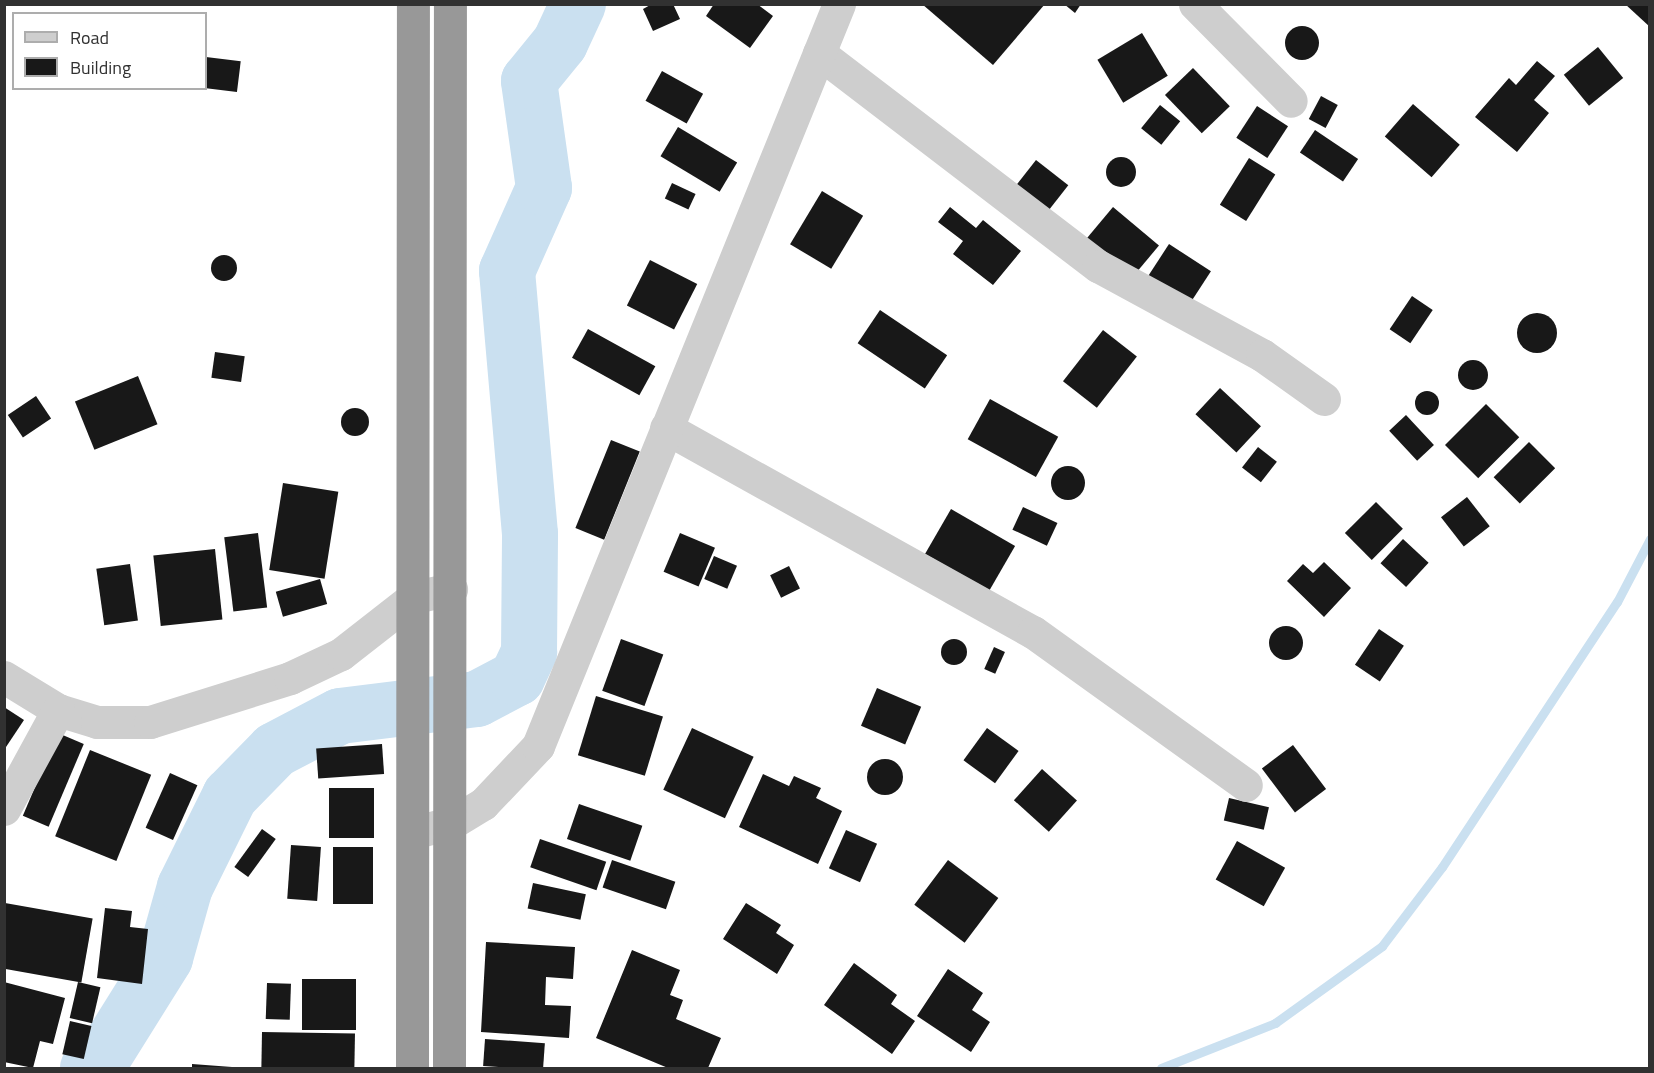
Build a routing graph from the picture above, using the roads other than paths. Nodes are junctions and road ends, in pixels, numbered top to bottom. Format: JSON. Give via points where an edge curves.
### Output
{"nodes":[{"id":1,"x":413,"y":4,"type":"edge"},
{"id":2,"x":450,"y":4,"type":"edge"},
{"id":3,"x":839,"y":4,"type":"edge"},
{"id":4,"x":1195,"y":4,"type":"edge"},
{"id":5,"x":819,"y":53,"type":"junction"},
{"id":6,"x":1291,"y":100,"type":"dead end"},
{"id":7,"x":1324,"y":399,"type":"dead end"},
{"id":8,"x":666,"y":428,"type":"junction"},
{"id":9,"x":451,"y":589,"type":"junction"},
{"id":10,"x":414,"y":597,"type":"junction"},
{"id":11,"x":4,"y":677,"type":"edge"},
{"id":12,"x":58,"y":710,"type":"junction"},
{"id":13,"x":1246,"y":785,"type":"dead end"},
{"id":14,"x":4,"y":808,"type":"edge"},
{"id":15,"x":453,"y":822,"type":"junction"},
{"id":16,"x":416,"y":832,"type":"junction"},
{"id":17,"x":412,"y":1068,"type":"edge"},
{"id":18,"x":449,"y":1068,"type":"edge"}],
"edges":[{"from":1,"to":10,"type":"highway"},
{"from":2,"to":9,"type":"highway"},
{"from":3,"to":5,"type":"street"},
{"from":4,"to":6,"type":"street"},
{"from":5,"to":7,"type":"street","via":[[1098,266],[1262,355]]},
{"from":5,"to":8,"type":"street"},
{"from":8,"to":13,"type":"street","via":[[1033,632]]},
{"from":8,"to":15,"type":"street","via":[[538,746],[504,787]]},
{"from":9,"to":10,"type":"street"},
{"from":9,"to":15,"type":"highway"},
{"from":10,"to":12,"type":"street","via":[[341,654],[242,697],[150,722],[97,722]]},
{"from":10,"to":16,"type":"highway"},
{"from":11,"to":12,"type":"street"},
{"from":12,"to":14,"type":"street"},
{"from":15,"to":16,"type":"street"},
{"from":15,"to":18,"type":"highway"},
{"from":16,"to":17,"type":"highway"}]}
